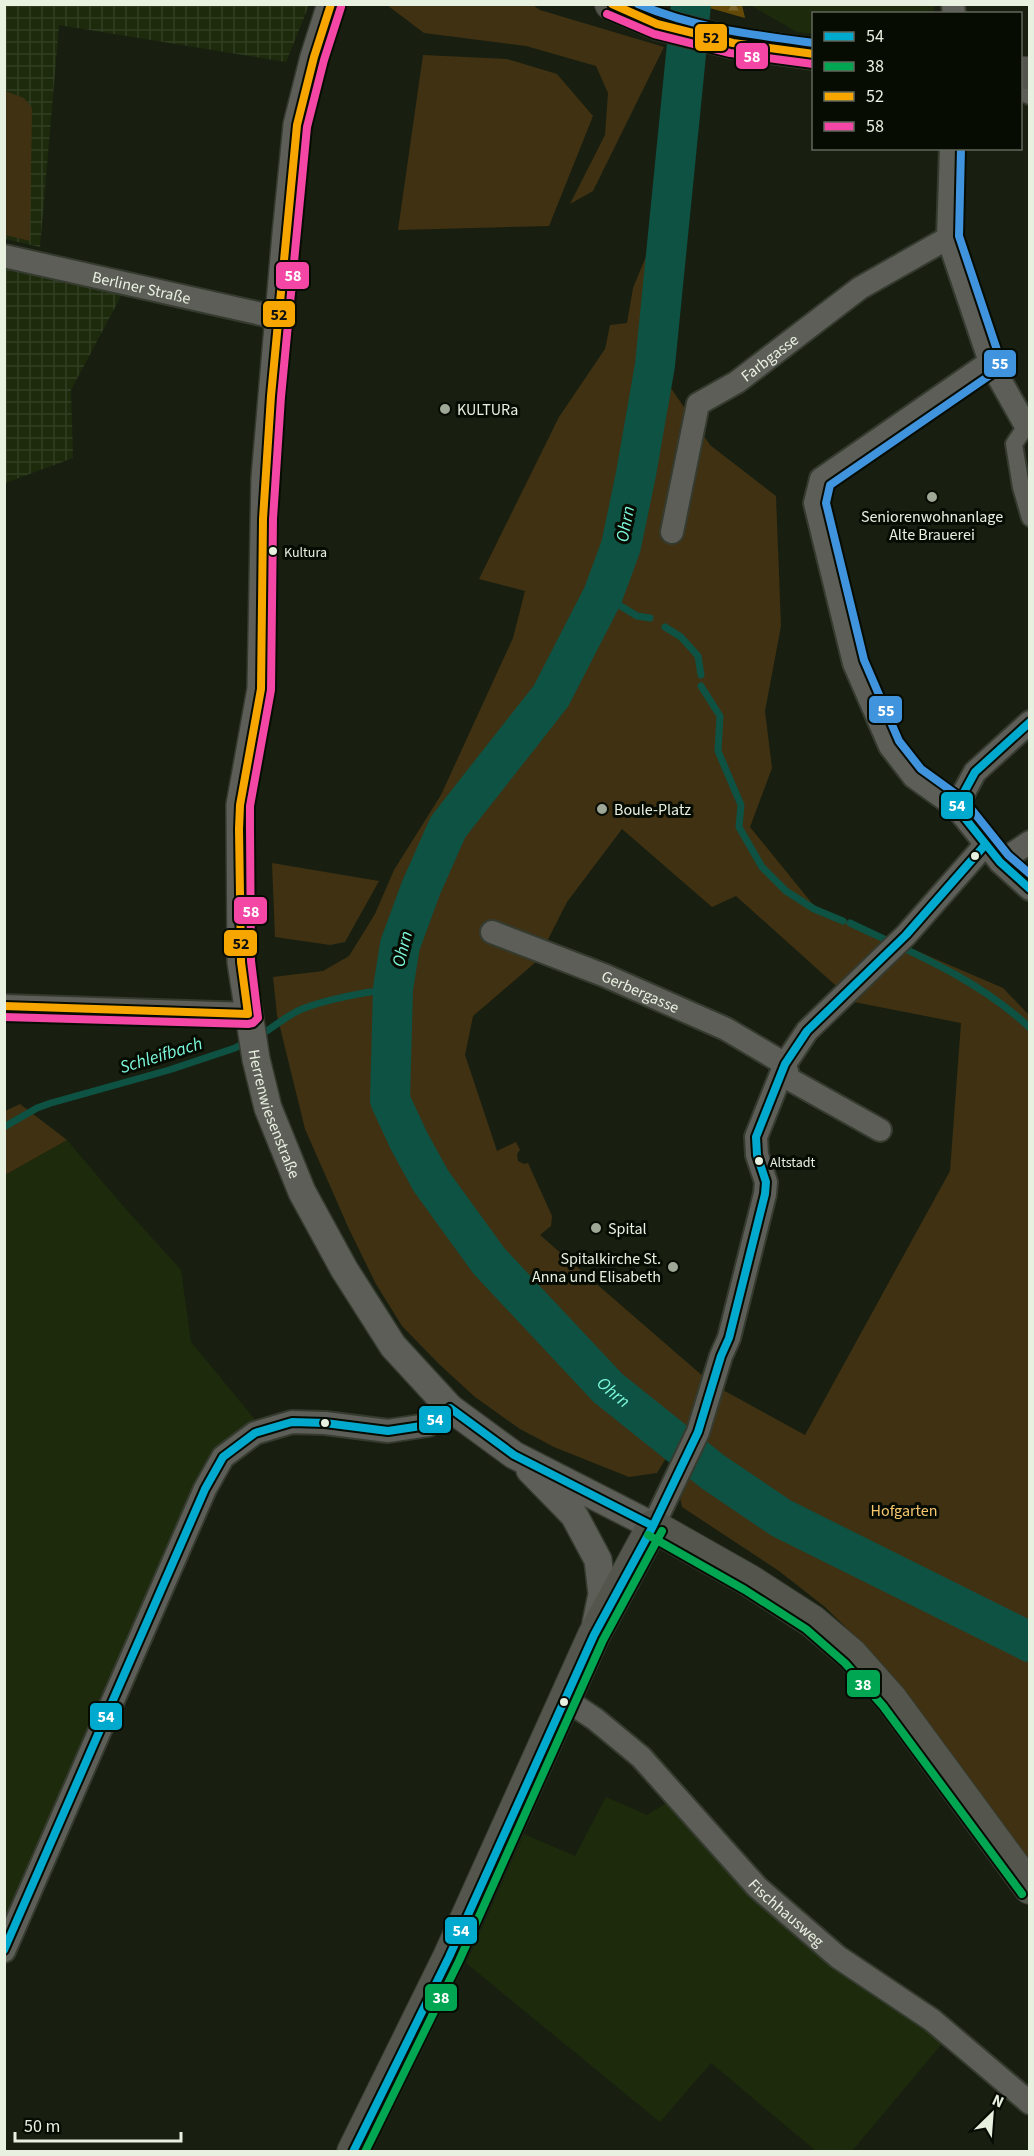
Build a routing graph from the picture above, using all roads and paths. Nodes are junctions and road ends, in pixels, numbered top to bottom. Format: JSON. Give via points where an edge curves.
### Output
{"nodes":[{"id":1,"x":332,"y":4,"type":"edge"},
{"id":2,"x":611,"y":4,"type":"edge"},
{"id":3,"x":812,"y":54,"type":"edge"},
{"id":4,"x":951,"y":150,"type":"edge"},
{"id":5,"x":948,"y":238,"type":"junction"},
{"id":6,"x":4,"y":256,"type":"edge"},
{"id":7,"x":279,"y":318,"type":"junction"},
{"id":8,"x":990,"y":362,"type":"junction"},
{"id":9,"x":1028,"y":425,"type":"edge"},
{"id":10,"x":1029,"y":518,"type":"edge"},
{"id":11,"x":672,"y":532,"type":"dead end"},
{"id":12,"x":1029,"y":722,"type":"edge"},
{"id":13,"x":956,"y":807,"type":"junction"},
{"id":14,"x":1029,"y":842,"type":"edge"},
{"id":15,"x":985,"y":845,"type":"junction"},
{"id":16,"x":1000,"y":862,"type":"junction"},
{"id":17,"x":1029,"y":889,"type":"edge"},
{"id":18,"x":492,"y":933,"type":"dead end"},
{"id":19,"x":4,"y":1006,"type":"edge"},
{"id":20,"x":249,"y":1021,"type":"junction"},
{"id":21,"x":785,"y":1064,"type":"junction"},
{"id":22,"x":880,"y":1130,"type":"dead end"},
{"id":23,"x":450,"y":1408,"type":"junction"},
{"id":24,"x":514,"y":1455,"type":"junction"},
{"id":25,"x":653,"y":1526,"type":"junction"},
{"id":26,"x":594,"y":1635,"type":"junction"},
{"id":27,"x":565,"y":1699,"type":"junction"},
{"id":28,"x":1029,"y":1888,"type":"edge"},
{"id":29,"x":4,"y":1951,"type":"edge"},
{"id":30,"x":1029,"y":2103,"type":"edge"},
{"id":31,"x":353,"y":2151,"type":"edge"}],
"edges":[{"from":1,"to":7,"type":"street","name":"Herrenwiesenstraße","via":[[297,126]]},
{"from":2,"to":3,"type":"main road","via":[[657,24],[734,43]]},
{"from":4,"to":5,"type":"street"},
{"from":5,"to":8,"type":"street"},
{"from":5,"to":11,"type":"street","name":"Farbgasse","via":[[860,288],[737,382],[698,404]]},
{"from":6,"to":7,"type":"street","name":"Berliner Straße"},
{"from":7,"to":20,"type":"street","name":"Herrenwiesenstraße","via":[[265,478],[261,688],[240,805],[241,962]]},
{"from":8,"to":9,"type":"street"},
{"from":8,"to":13,"type":"street","via":[[820,479],[816,503],[854,663],[890,746],[914,777]]},
{"from":9,"to":10,"type":"street","via":[[1014,444]]},
{"from":12,"to":13,"type":"street","via":[[975,772]]},
{"from":13,"to":15,"type":"street"},
{"from":14,"to":16,"type":"street"},
{"from":15,"to":16,"type":"street"},
{"from":15,"to":21,"type":"street","via":[[898,944],[807,1031]]},
{"from":16,"to":17,"type":"street"},
{"from":18,"to":21,"type":"street","name":"Gerbergasse","via":[[584,966],[704,1019]]},
{"from":19,"to":20,"type":"street"},
{"from":20,"to":23,"type":"street","name":"Herrenwiesenstraße","via":[[268,1108],[302,1192],[344,1269],[393,1346]]},
{"from":21,"to":22,"type":"street","via":[[789,1079]]},
{"from":21,"to":25,"type":"street","via":[[756,1137],[765,1194],[729,1338],[698,1432]]},
{"from":23,"to":24,"type":"street","name":"Herrenwiesenstraße"},
{"from":23,"to":29,"type":"street","via":[[428,1425],[388,1431],[292,1422],[255,1433],[223,1456],[205,1489]]},
{"from":24,"to":25,"type":"street","name":"Herrenwiesenstraße"},
{"from":24,"to":26,"type":"street","via":[[574,1515],[598,1560],[602,1594]]},
{"from":25,"to":26,"type":"main road"},
{"from":25,"to":28,"type":"main road","via":[[812,1621],[852,1655],[891,1699]]},
{"from":26,"to":27,"type":"main road"},
{"from":27,"to":30,"type":"street","name":"Fischhausweg","via":[[640,1756],[766,1895],[838,1958],[932,2020]]},
{"from":27,"to":31,"type":"main road","via":[[449,1957]]}]}
